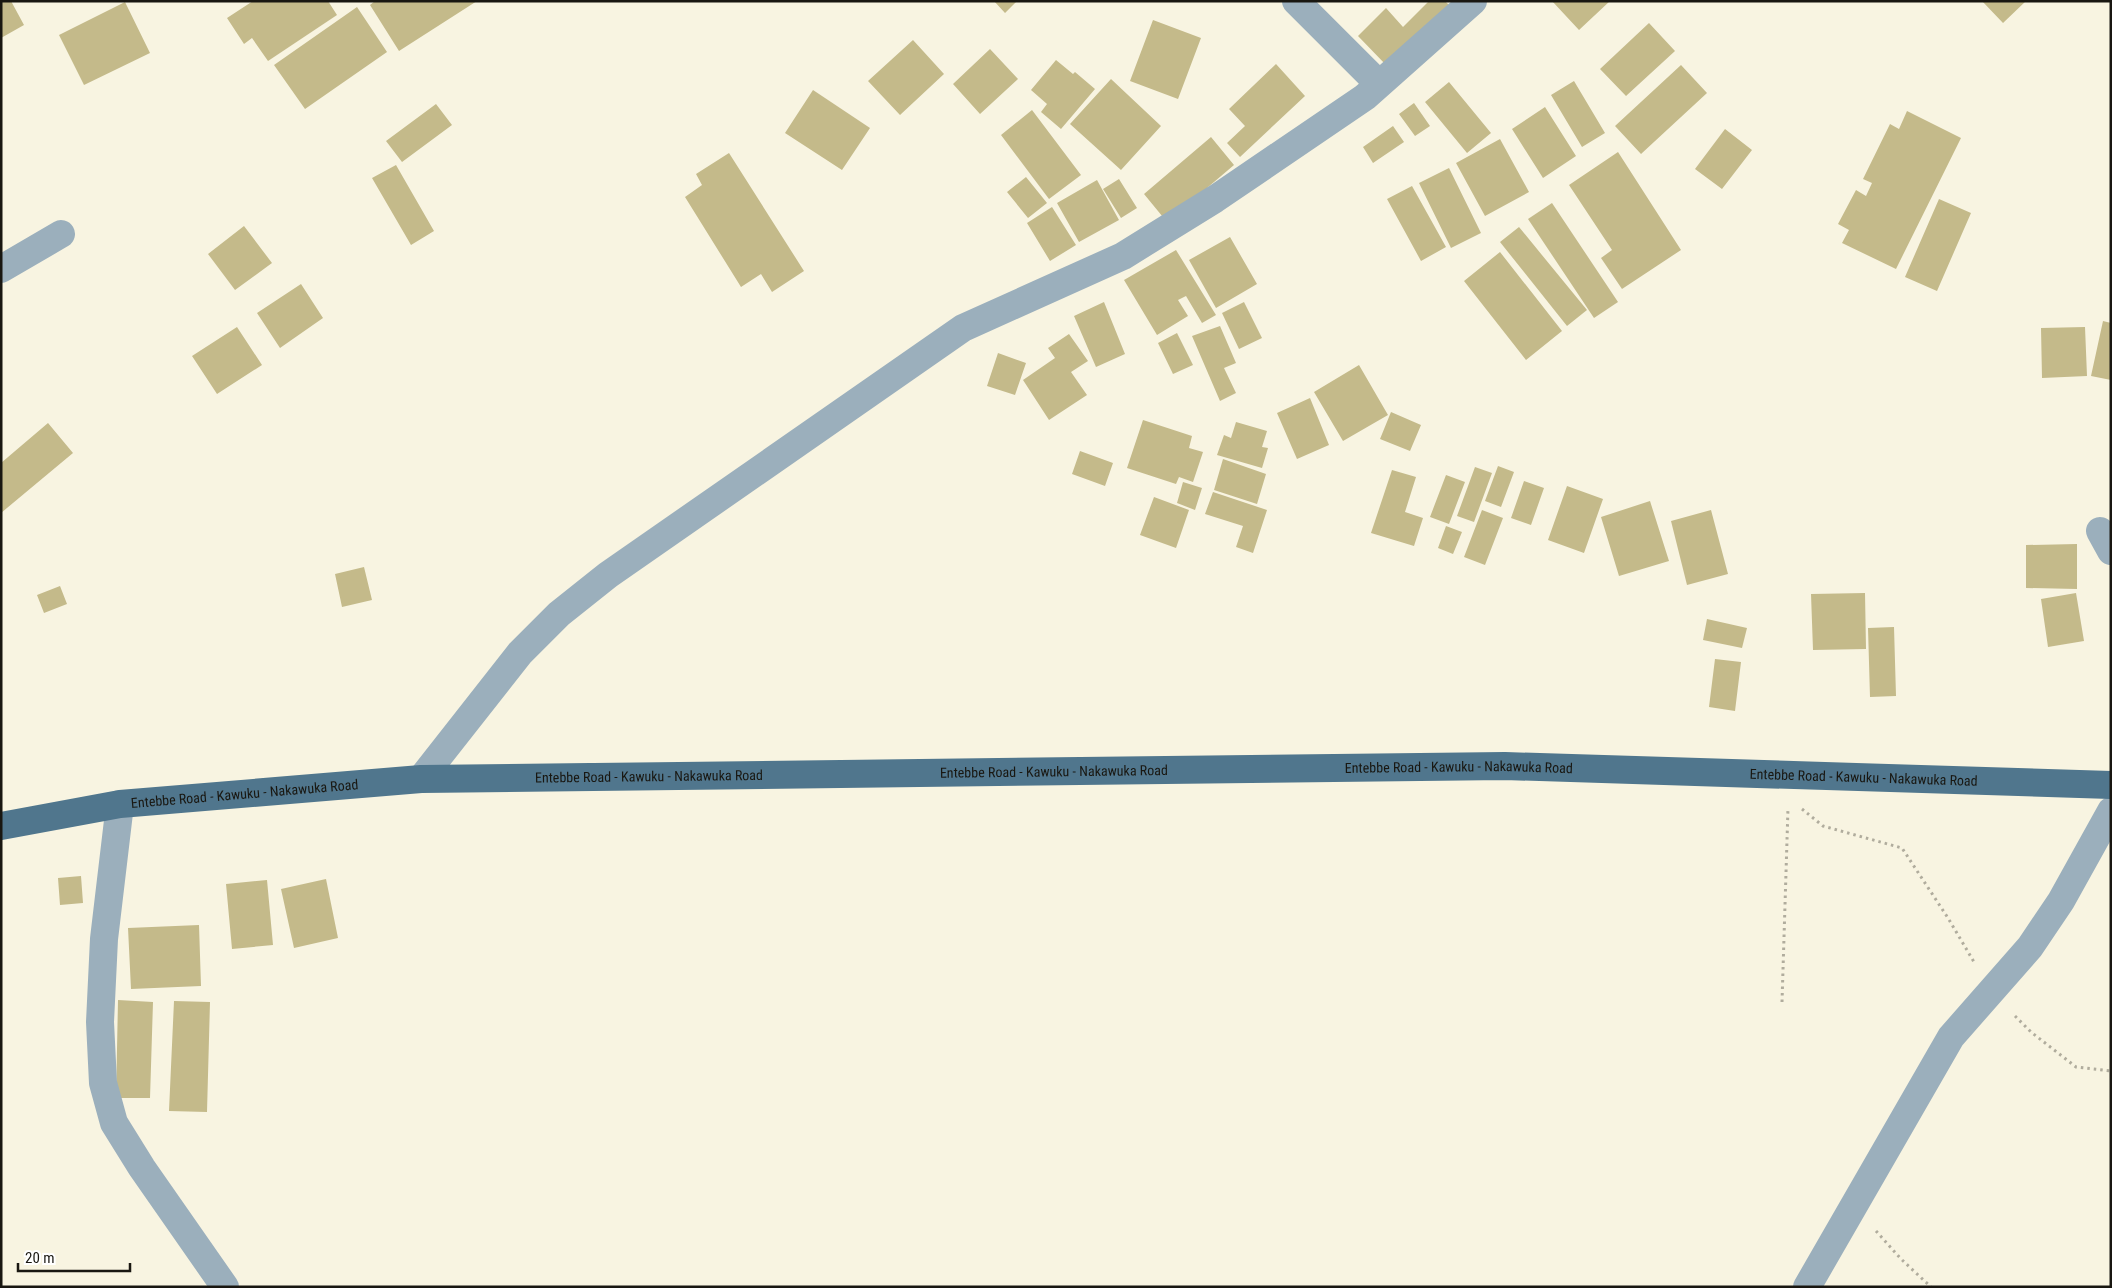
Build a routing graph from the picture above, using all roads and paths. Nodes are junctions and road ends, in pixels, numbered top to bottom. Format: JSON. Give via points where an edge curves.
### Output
{"nodes":[{"id":1,"x":1296,"y":1,"type":"edge"},
{"id":2,"x":1473,"y":1,"type":"edge"},
{"id":3,"x":1379,"y":84,"type":"junction"},
{"id":4,"x":61,"y":234,"type":"dead end"},
{"id":5,"x":1,"y":268,"type":"edge"},
{"id":6,"x":1789,"y":775,"type":"junction"},
{"id":7,"x":421,"y":779,"type":"junction"},
{"id":8,"x":2111,"y":785,"type":"edge"},
{"id":9,"x":120,"y":804,"type":"junction"},
{"id":10,"x":2111,"y":811,"type":"edge"},
{"id":11,"x":1,"y":826,"type":"edge"},
{"id":12,"x":1991,"y":991,"type":"junction"},
{"id":13,"x":1782,"y":1002,"type":"dead end"},
{"id":14,"x":2111,"y":1071,"type":"edge"},
{"id":15,"x":1854,"y":1207,"type":"junction"},
{"id":16,"x":225,"y":1287,"type":"edge"},
{"id":17,"x":1807,"y":1287,"type":"edge"},
{"id":18,"x":1931,"y":1287,"type":"edge"}],
"edges":[{"from":1,"to":3,"type":"street"},
{"from":2,"to":3,"type":"street"},
{"from":3,"to":7,"type":"street","via":[[1365,97],[1215,199],[1123,256],[963,328],[608,575],[559,614],[520,654]]},
{"from":4,"to":5,"type":"street"},
{"from":6,"to":7,"type":"main road","name":"Entebbe Road - Kawuku - Nakawuka Road","via":[[1505,766]]},
{"from":6,"to":8,"type":"main road","name":"Entebbe Road - Kawuku - Nakawuka Road"},
{"from":6,"to":12,"type":"path","via":[[1803,812],[1823,826],[1902,848]]},
{"from":6,"to":13,"type":"path"},
{"from":7,"to":9,"type":"main road","name":"Entebbe Road - Kawuku - Nakawuka Road"},
{"from":9,"to":11,"type":"main road","name":"Entebbe Road - Kawuku - Nakawuka Road"},
{"from":9,"to":16,"type":"street","via":[[104,940],[100,1022],[103,1083],[114,1123]]},
{"from":10,"to":12,"type":"street","via":[[2061,901],[2030,947]]},
{"from":12,"to":14,"type":"path","via":[[2031,1032],[2076,1067]]},
{"from":12,"to":15,"type":"street","via":[[1951,1037]]},
{"from":15,"to":17,"type":"street"},
{"from":15,"to":18,"type":"path"}]}
